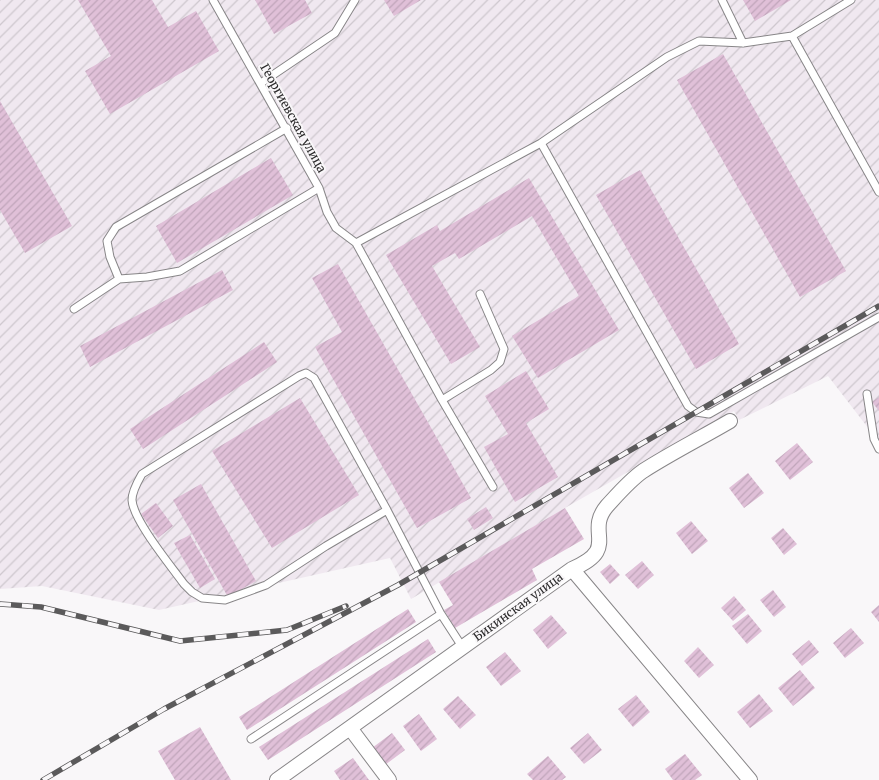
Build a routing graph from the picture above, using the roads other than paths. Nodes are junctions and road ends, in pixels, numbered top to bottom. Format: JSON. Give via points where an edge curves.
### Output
{"nodes":[{"id":1,"x":212,"y":0,"type":"edge"},
{"id":2,"x":355,"y":0,"type":"edge"},
{"id":3,"x":722,"y":0,"type":"edge"},
{"id":4,"x":851,"y":0,"type":"edge"},
{"id":5,"x":792,"y":36,"type":"junction"},
{"id":6,"x":743,"y":43,"type":"junction"},
{"id":7,"x":260,"y":83,"type":"junction"},
{"id":8,"x":287,"y":128,"type":"junction"},
{"id":9,"x":541,"y":143,"type":"junction"},
{"id":10,"x":319,"y":188,"type":"junction"},
{"id":11,"x":879,"y":192,"type":"edge"},
{"id":12,"x":356,"y":243,"type":"junction"},
{"id":13,"x":119,"y":278,"type":"junction"},
{"id":14,"x":480,"y":294,"type":"dead end"},
{"id":15,"x":74,"y":309,"type":"dead end"},
{"id":16,"x":879,"y":317,"type":"edge"},
{"id":17,"x":867,"y":394,"type":"dead end"},
{"id":18,"x":442,"y":400,"type":"junction"},
{"id":19,"x":730,"y":421,"type":"dead end"},
{"id":20,"x":879,"y":449,"type":"edge"},
{"id":21,"x":493,"y":487,"type":"dead end"},
{"id":22,"x":387,"y":510,"type":"junction"},
{"id":23,"x":572,"y":569,"type":"junction"},
{"id":24,"x":441,"y":614,"type":"junction"},
{"id":25,"x":463,"y":648,"type":"junction"},
{"id":26,"x":350,"y":728,"type":"junction"},
{"id":27,"x":251,"y":739,"type":"dead end"},
{"id":28,"x":277,"y":780,"type":"edge"},
{"id":29,"x":389,"y":780,"type":"edge"},
{"id":30,"x":750,"y":780,"type":"edge"}],
"edges":[{"from":1,"to":7,"type":"lane","name":"Георгиевская улица"},
{"from":2,"to":7,"type":"lane","via":[[335,33]]},
{"from":3,"to":6,"type":"lane"},
{"from":4,"to":5,"type":"lane"},
{"from":5,"to":6,"type":"lane"},
{"from":5,"to":11,"type":"lane"},
{"from":6,"to":9,"type":"lane","via":[[699,41],[666,57]]},
{"from":7,"to":8,"type":"lane","name":"Георгиевская улица"},
{"from":8,"to":10,"type":"lane","name":"Георгиевская улица"},
{"from":8,"to":13,"type":"lane","via":[[116,227],[107,241]]},
{"from":9,"to":12,"type":"lane"},
{"from":9,"to":16,"type":"lane","via":[[688,406],[696,412],[709,414]]},
{"from":10,"to":12,"type":"lane","name":"Георгиевская улица","via":[[336,228]]},
{"from":10,"to":13,"type":"lane","via":[[180,271],[146,278]]},
{"from":12,"to":18,"type":"lane"},
{"from":13,"to":15,"type":"lane"},
{"from":14,"to":18,"type":"lane","via":[[504,350],[500,362]]},
{"from":17,"to":20,"type":"lane","via":[[874,439]]},
{"from":18,"to":21,"type":"lane"},
{"from":19,"to":23,"type":"street","name":"Бикинская улица","via":[[642,472],[606,508],[598,521],[598,552]]},
{"from":22,"to":22,"type":"lane","via":[[266,585],[225,600],[202,598],[184,584],[138,518],[132,500],[142,474],[306,373],[314,378]]},
{"from":22,"to":24,"type":"lane"},
{"from":23,"to":25,"type":"street","name":"Бикинская улица"},
{"from":23,"to":30,"type":"street"},
{"from":24,"to":25,"type":"lane"},
{"from":24,"to":27,"type":"lane"},
{"from":25,"to":26,"type":"street","name":"Бикинская улица"},
{"from":26,"to":28,"type":"street","name":"Бикинская улица"},
{"from":26,"to":29,"type":"street"}]}
